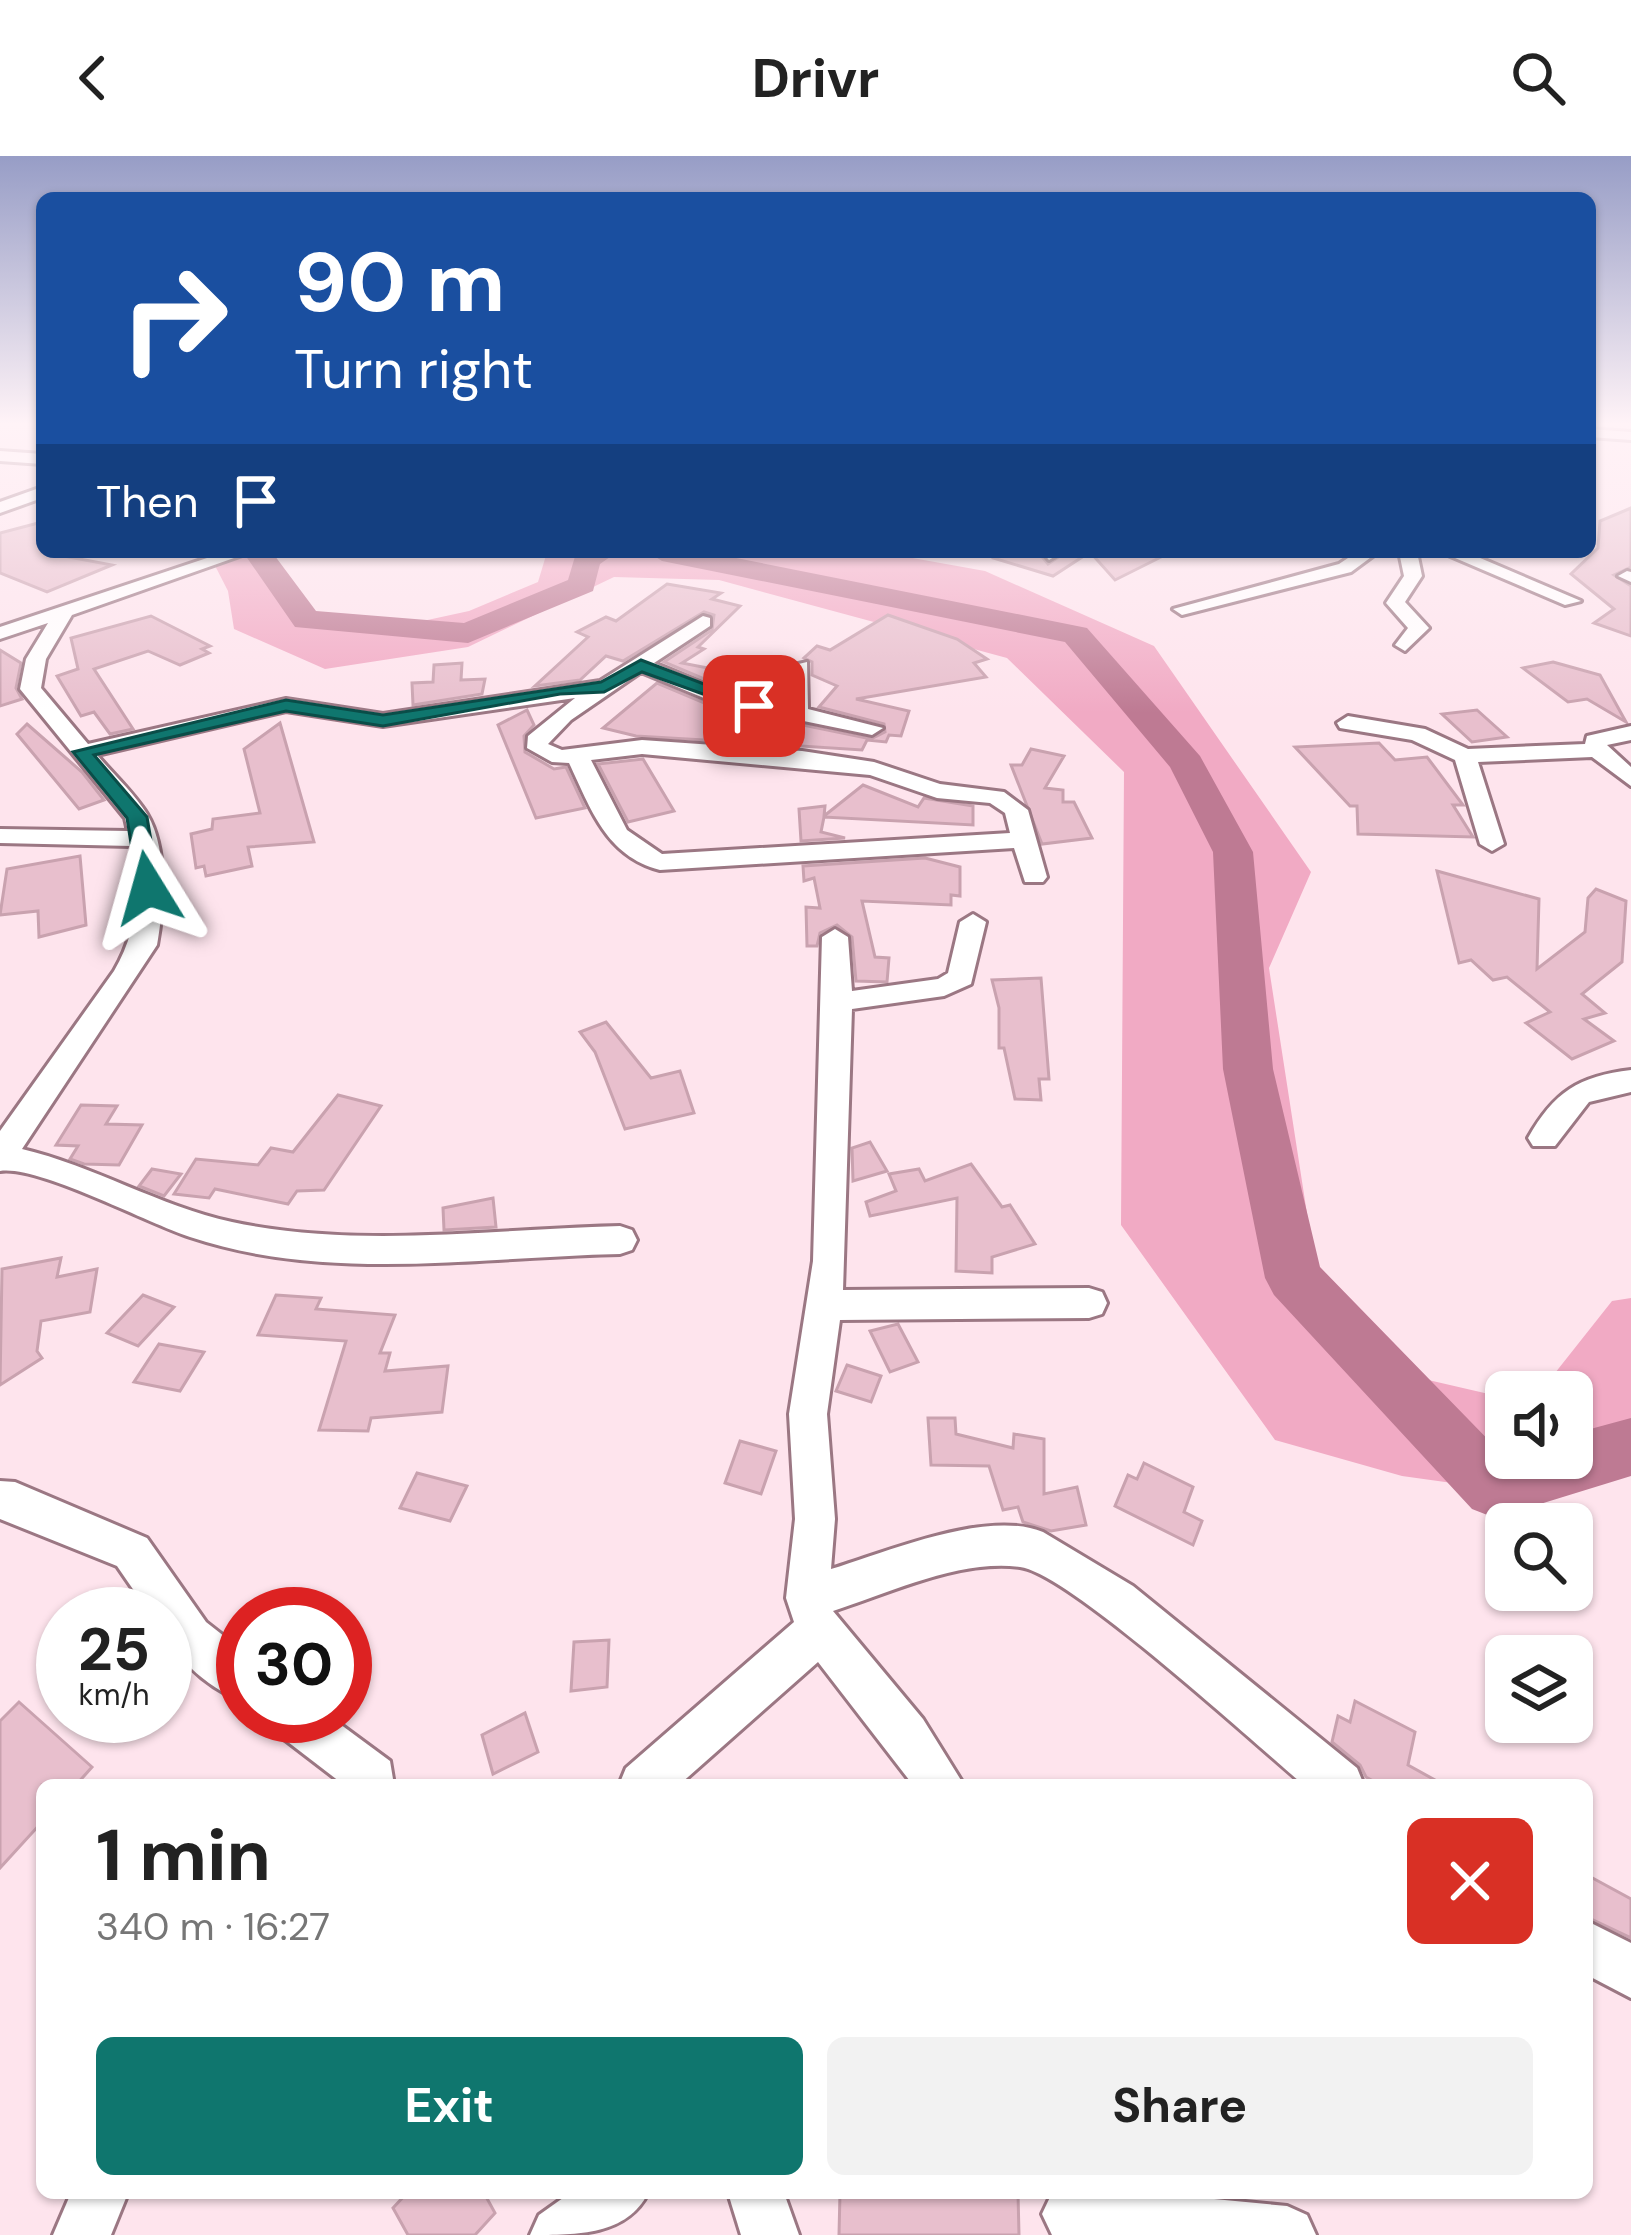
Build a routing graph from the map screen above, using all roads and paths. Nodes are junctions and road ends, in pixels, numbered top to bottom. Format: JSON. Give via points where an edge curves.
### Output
{"nodes":[{"id":1,"x":223,"y":558,"type":"edge"},
{"id":2,"x":1360,"y":558,"type":"edge"},
{"id":3,"x":1409,"y":558,"type":"edge"},
{"id":4,"x":1465,"y":558,"type":"edge"},
{"id":5,"x":1572,"y":601,"type":"dead end"},
{"id":6,"x":1182,"y":609,"type":"dead end"},
{"id":7,"x":65,"y":611,"type":"junction"},
{"id":8,"x":703,"y":622,"type":"dead end"},
{"id":9,"x":3,"y":629,"type":"edge"},
{"id":10,"x":1406,"y":645,"type":"dead end"},
{"id":11,"x":641,"y":665,"type":"junction"},
{"id":12,"x":800,"y":666,"type":"dead end"},
{"id":13,"x":604,"y":687,"type":"junction"},
{"id":14,"x":798,"y":715,"type":"junction"},
{"id":15,"x":1348,"y":723,"type":"dead end"},
{"id":16,"x":872,"y":728,"type":"dead end"},
{"id":17,"x":1631,"y":733,"type":"edge"},
{"id":18,"x":1597,"y":750,"type":"junction"},
{"id":19,"x":82,"y":752,"type":"junction"},
{"id":20,"x":1465,"y":756,"type":"junction"},
{"id":21,"x":578,"y":757,"type":"junction"},
{"id":22,"x":1631,"y":779,"type":"edge"},
{"id":23,"x":0,"y":836,"type":"edge"},
{"id":24,"x":142,"y":839,"type":"junction"},
{"id":25,"x":1021,"y":839,"type":"junction"},
{"id":26,"x":1492,"y":844,"type":"dead end"},
{"id":27,"x":1034,"y":877,"type":"dead end"},
{"id":28,"x":973,"y":922,"type":"dead end"},
{"id":29,"x":835,"y":937,"type":"dead end"},
{"id":30,"x":838,"y":1002,"type":"junction"},
{"id":31,"x":1631,"y":1081,"type":"edge"},
{"id":32,"x":1544,"y":1138,"type":"dead end"},
{"id":33,"x":1,"y":1158,"type":"edge"},
{"id":34,"x":620,"y":1240,"type":"dead end"},
{"id":35,"x":1089,"y":1303,"type":"dead end"},
{"id":36,"x":825,"y":1305,"type":"junction"},
{"id":37,"x":0,"y":1500,"type":"edge"},
{"id":38,"x":813,"y":1613,"type":"junction"},
{"id":39,"x":216,"y":1658,"type":"edge"},
{"id":40,"x":325,"y":1743,"type":"edge"},
{"id":41,"x":371,"y":1779,"type":"edge"},
{"id":42,"x":650,"y":1779,"type":"edge"},
{"id":43,"x":936,"y":1779,"type":"edge"},
{"id":44,"x":1333,"y":1779,"type":"edge"},
{"id":45,"x":1593,"y":1950,"type":"edge"},
{"id":46,"x":1631,"y":1972,"type":"edge"},
{"id":47,"x":97,"y":2199,"type":"edge"},
{"id":48,"x":611,"y":2199,"type":"edge"},
{"id":49,"x":759,"y":2199,"type":"edge"},
{"id":50,"x":1070,"y":2214,"type":"edge"},
{"id":51,"x":82,"y":2235,"type":"edge"},
{"id":52,"x":559,"y":2235,"type":"edge"},
{"id":53,"x":770,"y":2235,"type":"edge"},
{"id":54,"x":1287,"y":2235,"type":"edge"}],
"edges":[{"from":1,"to":7,"type":"street"},
{"from":2,"to":6,"type":"street"},
{"from":3,"to":10,"type":"street","via":[[1413,576],[1395,603],[1419,628]]},
{"from":4,"to":5,"type":"street"},
{"from":7,"to":9,"type":"street"},
{"from":7,"to":19,"type":"street","via":[[36,659],[30,689]]},
{"from":8,"to":11,"type":"street"},
{"from":11,"to":13,"type":"street"},
{"from":11,"to":14,"type":"street","via":[[723,699]]},
{"from":12,"to":14,"type":"street"},
{"from":13,"to":19,"type":"street","via":[[383,720],[286,705]]},
{"from":13,"to":21,"type":"street","via":[[536,741],[545,753]]},
{"from":14,"to":16,"type":"street"},
{"from":15,"to":20,"type":"street","via":[[1417,734]]},
{"from":17,"to":18,"type":"street","via":[[1595,742]]},
{"from":18,"to":20,"type":"street"},
{"from":18,"to":22,"type":"street"},
{"from":19,"to":24,"type":"street","via":[[137,817]]},
{"from":20,"to":26,"type":"street"},
{"from":21,"to":25,"type":"street","via":[[642,747],[874,769],[937,791],[1005,800],[1016,810]]},
{"from":21,"to":25,"type":"street","via":[[620,842],[660,862]]},
{"from":23,"to":24,"type":"street"},
{"from":24,"to":33,"type":"street","via":[[149,915],[143,945]]},
{"from":25,"to":27,"type":"street"},
{"from":28,"to":30,"type":"street","via":[[961,978]]},
{"from":29,"to":30,"type":"street"},
{"from":30,"to":36,"type":"street"},
{"from":31,"to":32,"type":"street","via":[[1588,1085],[1561,1107]]},
{"from":33,"to":34,"type":"street","via":[[40,1163],[236,1237],[365,1246]]},
{"from":35,"to":36,"type":"street"},
{"from":36,"to":38,"type":"street","via":[[808,1414]]},
{"from":37,"to":39,"type":"street","via":[[132,1552],[191,1637]]},
{"from":38,"to":42,"type":"street","via":[[787,1663]]},
{"from":38,"to":43,"type":"street"},
{"from":38,"to":44,"type":"street","via":[[958,1551],[1028,1546],[1118,1601]]},
{"from":40,"to":41,"type":"street"},
{"from":45,"to":46,"type":"street"},
{"from":47,"to":51,"type":"street"},
{"from":48,"to":52,"type":"street"},
{"from":49,"to":53,"type":"street"},
{"from":50,"to":54,"type":"street"}]}
